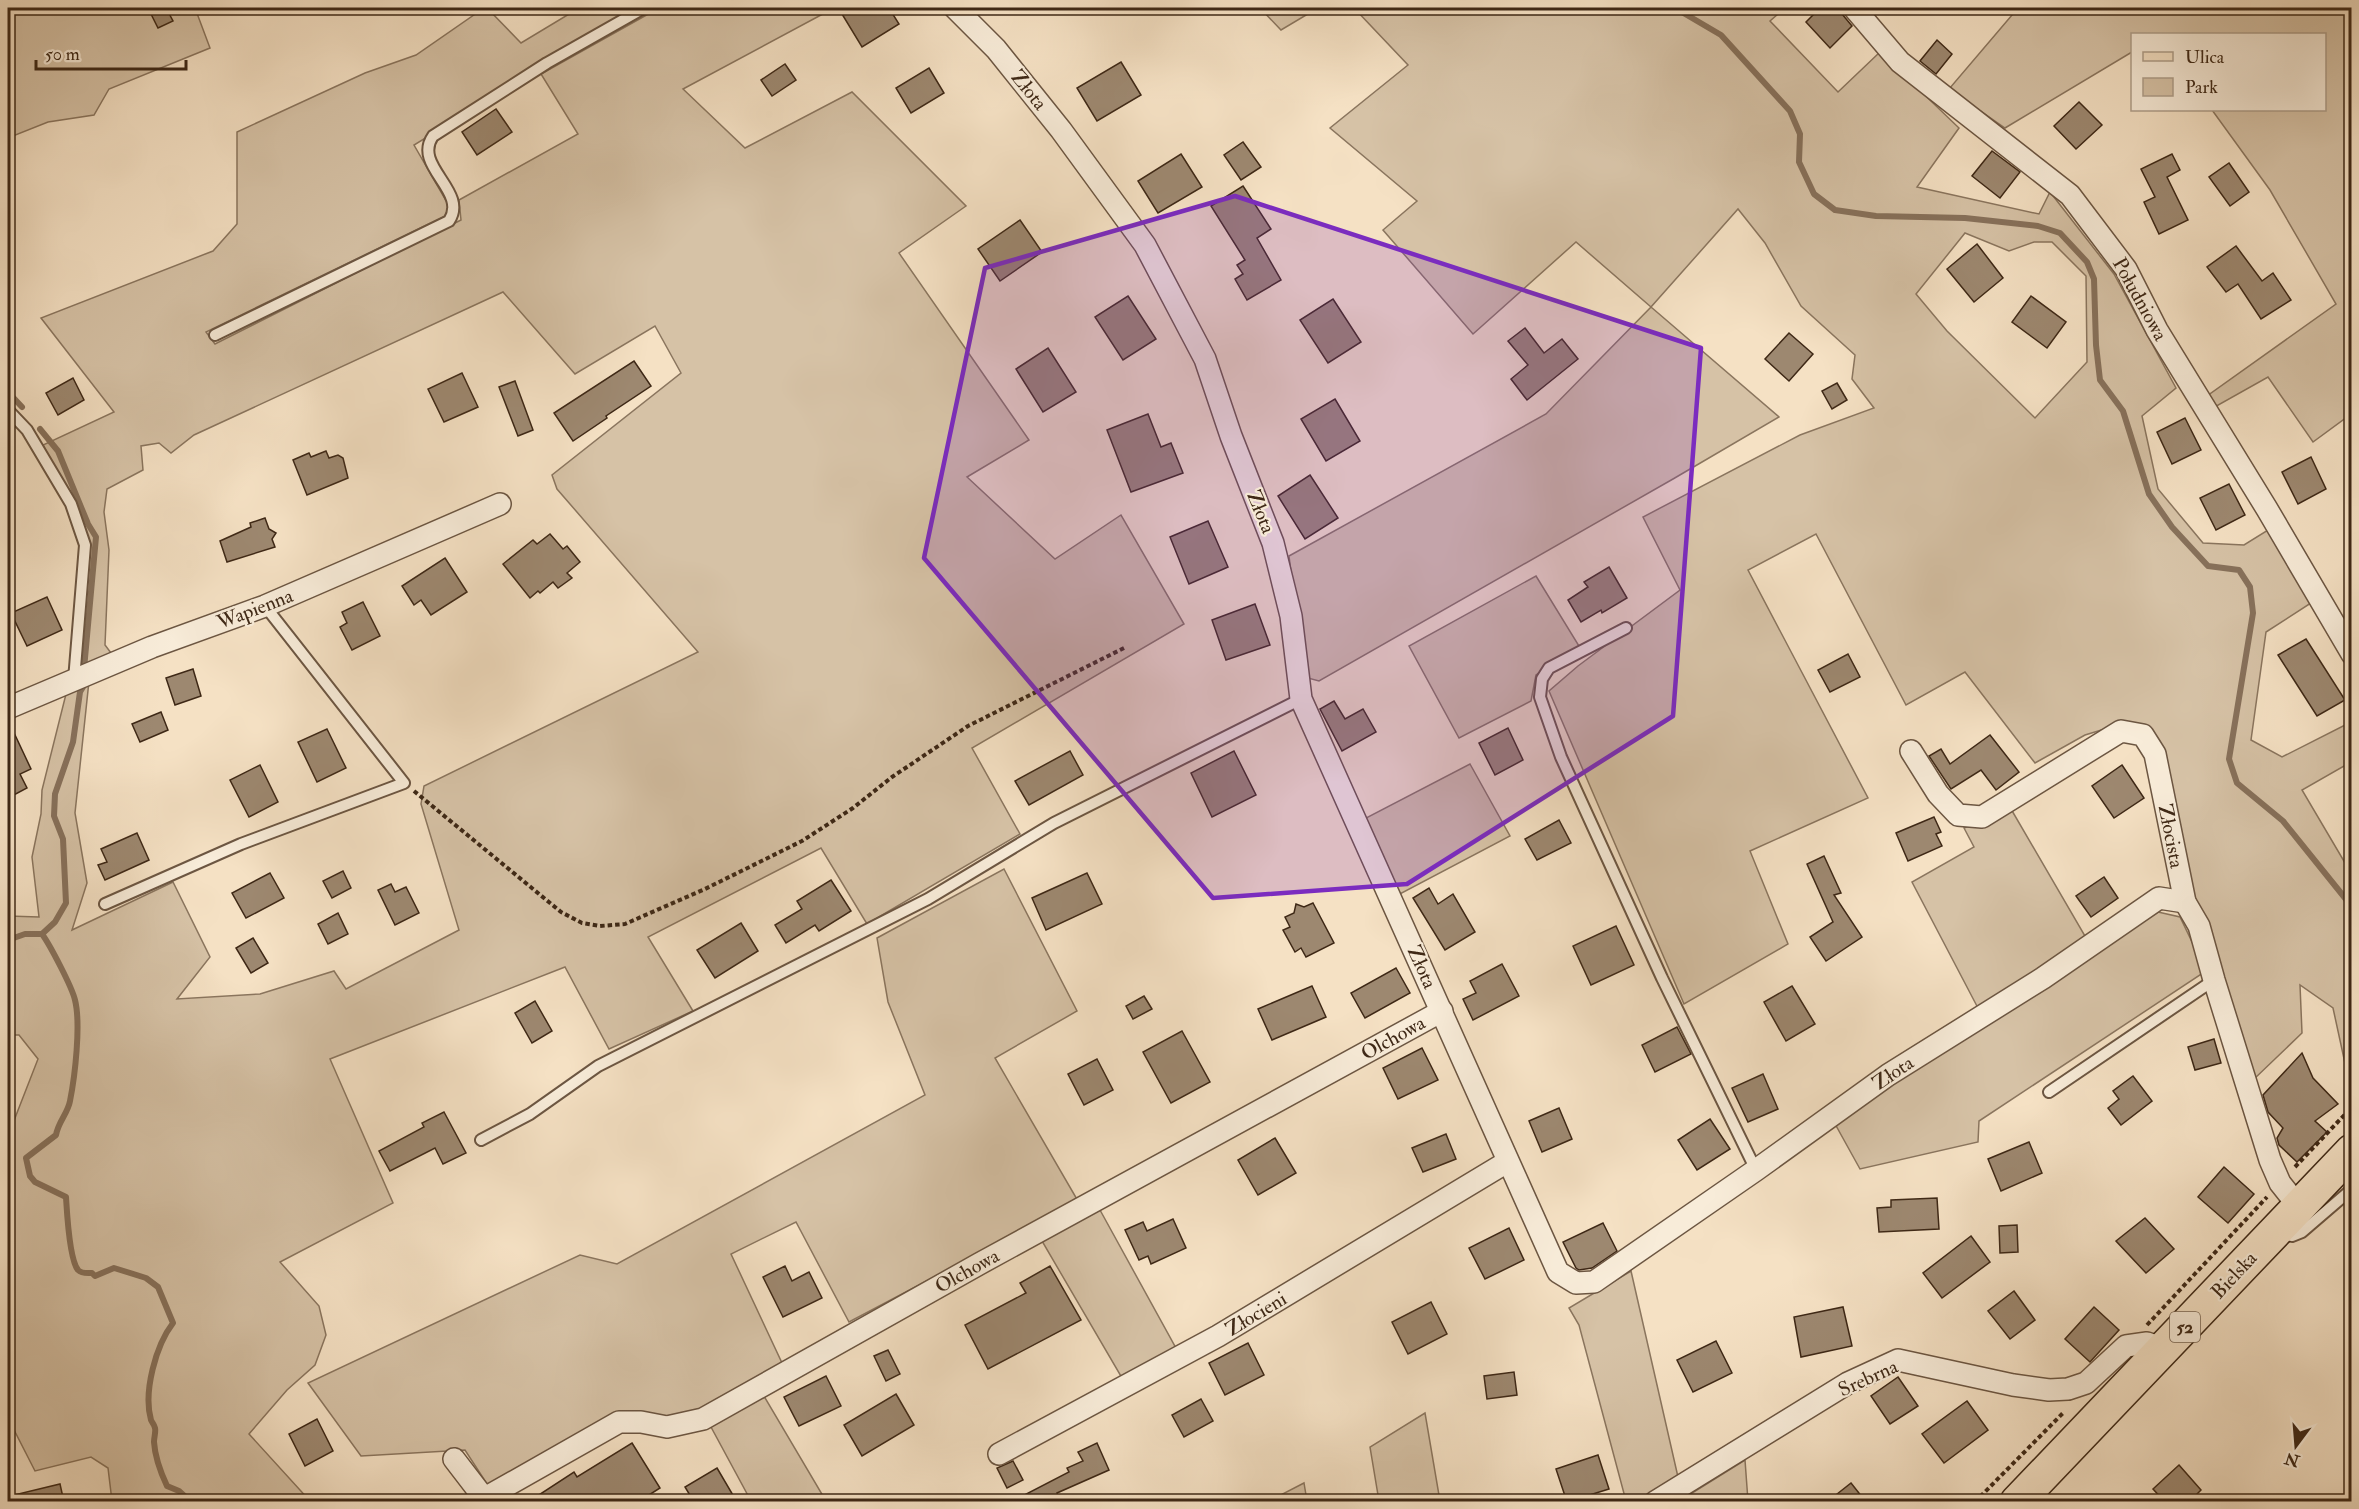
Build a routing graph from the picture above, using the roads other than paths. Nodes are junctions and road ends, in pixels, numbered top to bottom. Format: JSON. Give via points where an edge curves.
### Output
{"nodes":[{"id":1,"x":644,"y":8,"type":"edge"},
{"id":2,"x":955,"y":8,"type":"edge"},
{"id":3,"x":1854,"y":8,"type":"edge"},
{"id":4,"x":215,"y":334,"type":"dead end"},
{"id":5,"x":8,"y":410,"type":"edge"},
{"id":6,"x":500,"y":504,"type":"dead end"},
{"id":7,"x":265,"y":606,"type":"junction"},
{"id":8,"x":1626,"y":628,"type":"dead end"},
{"id":9,"x":2352,"y":654,"type":"edge"},
{"id":10,"x":74,"y":680,"type":"junction"},
{"id":11,"x":1301,"y":699,"type":"junction"},
{"id":12,"x":8,"y":708,"type":"edge"},
{"id":13,"x":1911,"y":751,"type":"dead end"},
{"id":14,"x":2184,"y":902,"type":"junction"},
{"id":15,"x":105,"y":904,"type":"dead end"},
{"id":16,"x":2214,"y":980,"type":"junction"},
{"id":17,"x":1442,"y":1011,"type":"junction"},
{"id":18,"x":2049,"y":1092,"type":"dead end"},
{"id":19,"x":481,"y":1140,"type":"dead end"},
{"id":20,"x":2352,"y":1151,"type":"edge"},
{"id":21,"x":1507,"y":1162,"type":"junction"},
{"id":22,"x":1756,"y":1170,"type":"junction"},
{"id":23,"x":2352,"y":1189,"type":"edge"},
{"id":24,"x":2285,"y":1206,"type":"junction"},
{"id":25,"x":2164,"y":1349,"type":"junction"},
{"id":26,"x":999,"y":1454,"type":"dead end"},
{"id":27,"x":454,"y":1459,"type":"dead end"},
{"id":28,"x":486,"y":1500,"type":"edge"},
{"id":29,"x":1655,"y":1502,"type":"edge"},
{"id":30,"x":2017,"y":1502,"type":"edge"}],
"edges":[{"from":1,"to":4,"type":"lane","via":[[547,63],[433,136],[428,143],[428,157],[454,203],[455,213],[449,221]]},
{"from":2,"to":11,"type":"street","name":"Złota","via":[[996,49],[1061,130],[1145,245],[1205,359],[1273,543],[1291,616]]},
{"from":3,"to":9,"type":"street","name":"Południowa","via":[[1900,62],[2070,195],[2126,269],[2157,330]]},
{"from":5,"to":10,"type":"lane","via":[[27,430],[71,504],[85,545]]},
{"from":6,"to":7,"type":"street","name":"Wapienna"},
{"from":7,"to":10,"type":"street","name":"Wapienna"},
{"from":7,"to":15,"type":"lane","via":[[404,783],[241,844]]},
{"from":8,"to":22,"type":"lane","via":[[1550,668],[1542,679],[1540,697],[1562,757],[1652,957]]},
{"from":10,"to":12,"type":"street","name":"Wapienna"},
{"from":11,"to":17,"type":"street","name":"Złota"},
{"from":11,"to":19,"type":"lane","via":[[1054,823],[928,899],[598,1066],[530,1114]]},
{"from":13,"to":14,"type":"street","name":"Złocista","via":[[1938,794],[1958,815],[1982,817],[2121,731],[2143,735],[2155,754]]},
{"from":14,"to":16,"type":"street","name":"Złocista","via":[[2199,927]]},
{"from":14,"to":22,"type":"street","name":"Złota","via":[[2159,898],[2043,978],[1888,1075]]},
{"from":16,"to":18,"type":"lane"},
{"from":16,"to":24,"type":"street","name":"Złocista"},
{"from":17,"to":21,"type":"street","name":"Złota"},
{"from":17,"to":28,"type":"street","name":"Olchowa","via":[[703,1419],[667,1428],[619,1422]]},
{"from":20,"to":24,"type":"main road","name":"Bielska","number":"52"},
{"from":21,"to":22,"type":"street","name":"Złota","via":[[1558,1272],[1576,1283],[1594,1282]]},
{"from":21,"to":26,"type":"street","name":"Złocieni","via":[[1218,1336]]},
{"from":23,"to":24,"type":"lane","via":[[2302,1232],[2292,1236],[2283,1235]]},
{"from":24,"to":25,"type":"main road","name":"Bielska","number":"52"},
{"from":25,"to":29,"type":"street","name":"Srebrna","via":[[2147,1342],[2126,1346],[2086,1383],[2049,1390],[1898,1360],[1848,1383]]},
{"from":25,"to":30,"type":"main road","name":"Bielska","number":"52"},
{"from":27,"to":28,"type":"street"}]}
